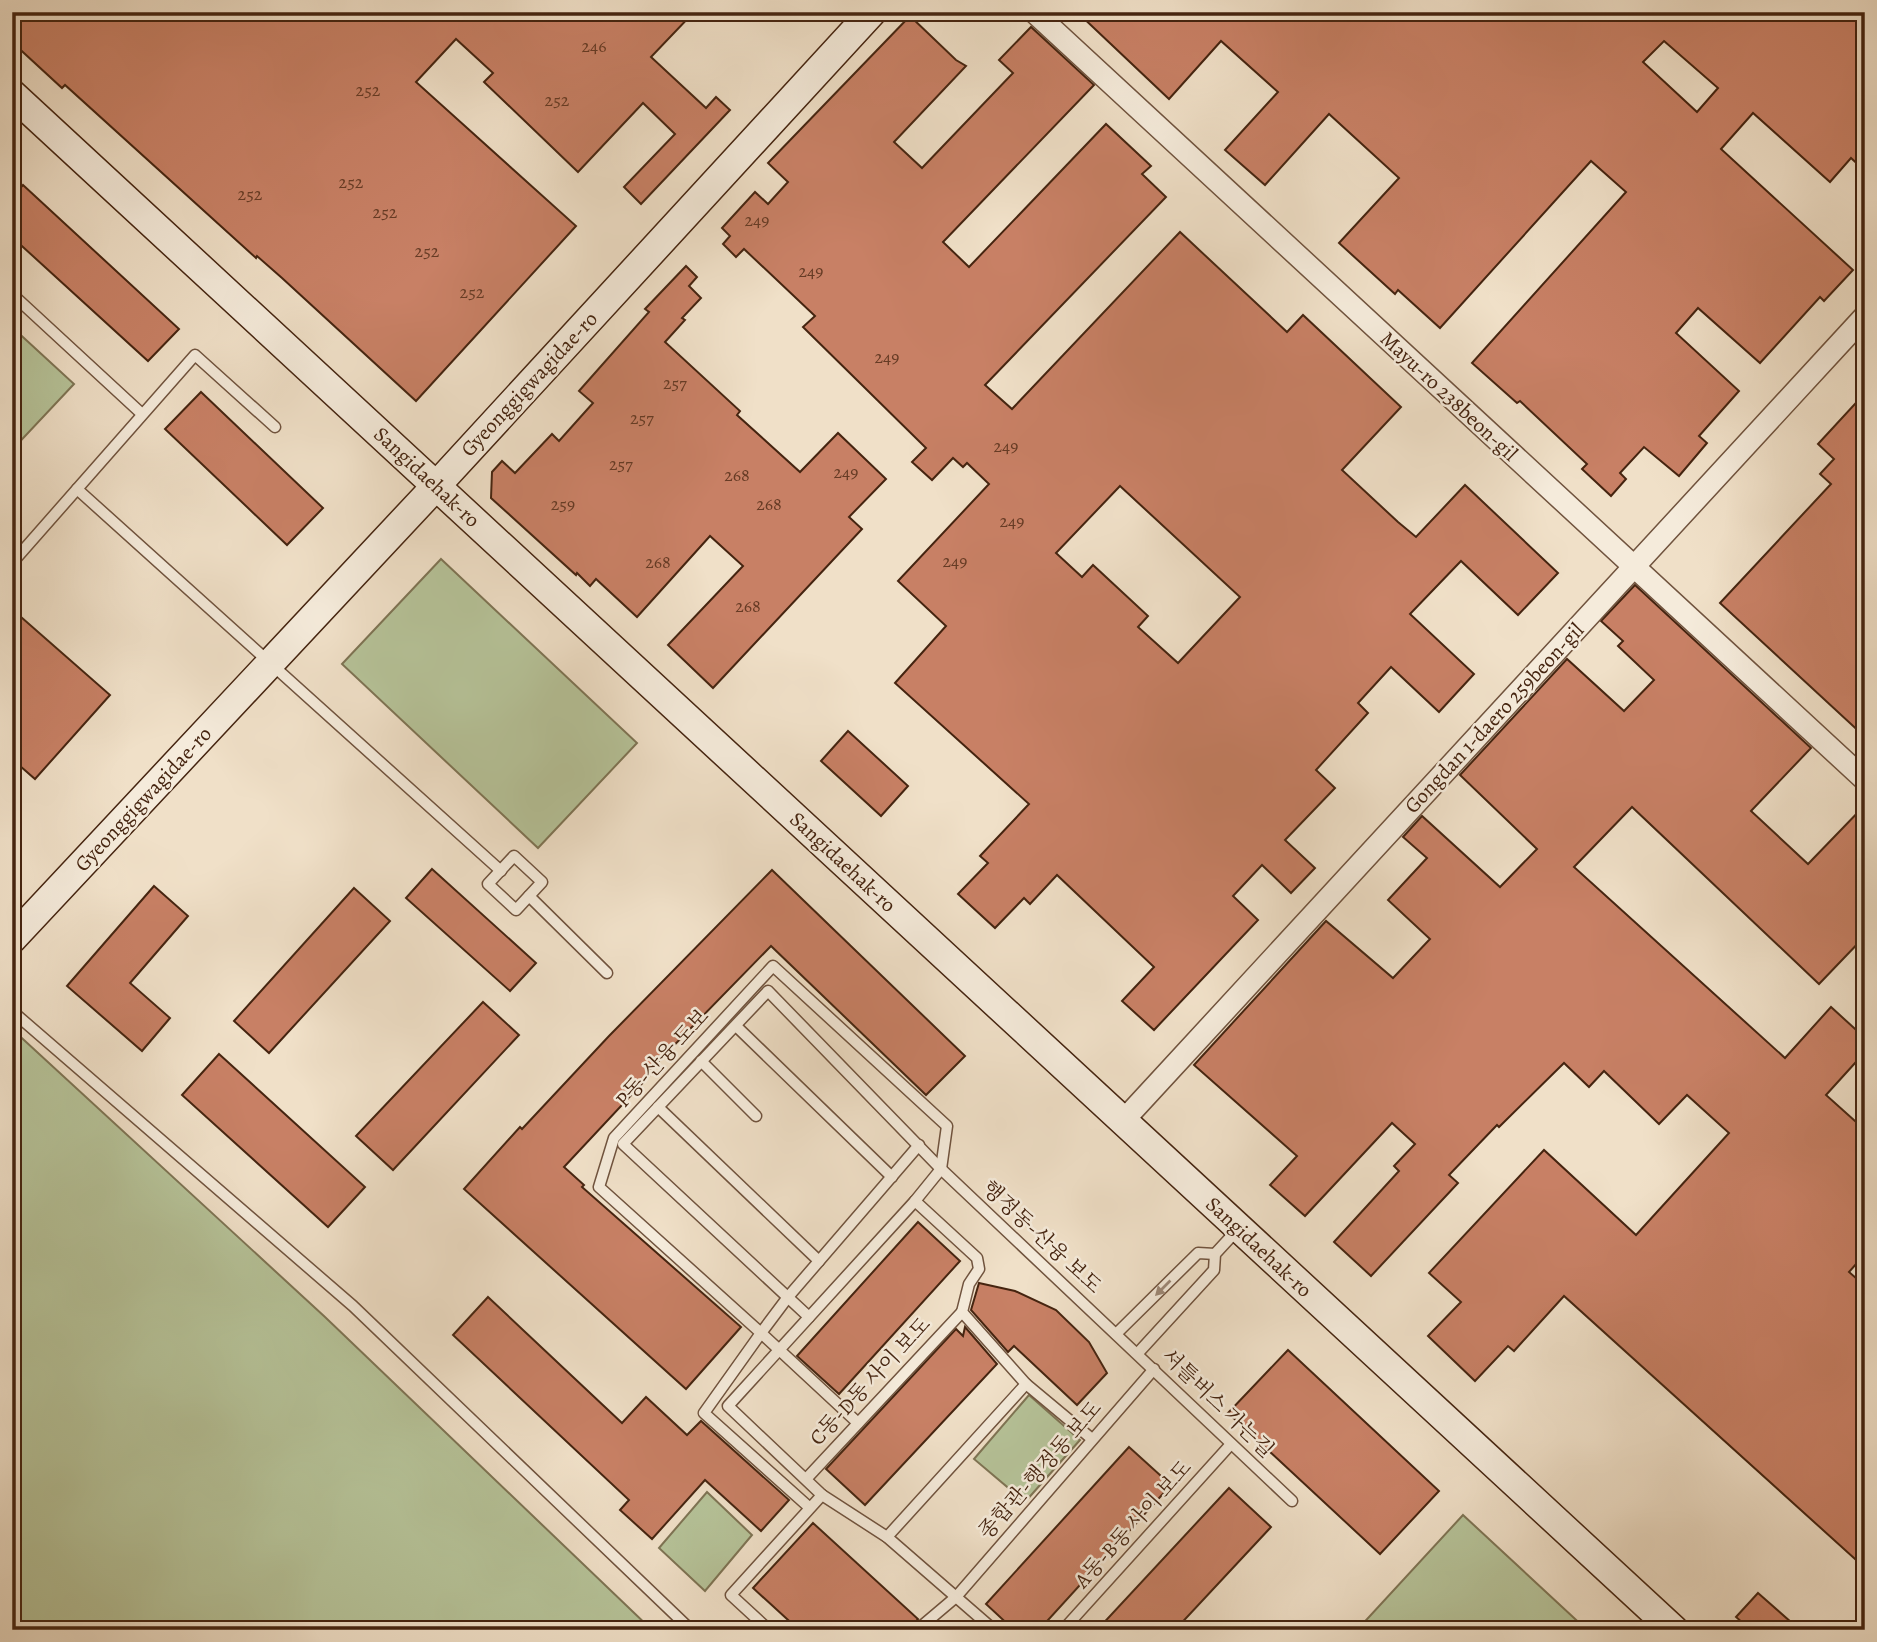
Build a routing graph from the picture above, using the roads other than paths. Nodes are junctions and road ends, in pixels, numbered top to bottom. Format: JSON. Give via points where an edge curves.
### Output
{"nodes":[{"id":1,"x":872,"y":12,"type":"edge"},
{"id":2,"x":1034,"y":12,"type":"edge"},
{"id":3,"x":12,"y":94,"type":"edge"},
{"id":4,"x":12,"y":294,"type":"edge"},
{"id":5,"x":1865,"y":316,"type":"edge"},
{"id":6,"x":142,"y":414,"type":"junction"},
{"id":7,"x":275,"y":427,"type":"dead end"},
{"id":8,"x":436,"y":486,"type":"junction"},
{"id":9,"x":77,"y":489,"type":"junction"},
{"id":10,"x":12,"y":562,"type":"edge"},
{"id":11,"x":1634,"y":566,"type":"junction"},
{"id":12,"x":271,"y":662,"type":"junction"},
{"id":13,"x":1865,"y":780,"type":"edge"},
{"id":14,"x":500,"y":871,"type":"junction"},
{"id":15,"x":528,"y":896,"type":"junction"},
{"id":16,"x":12,"y":939,"type":"edge"},
{"id":17,"x":607,"y":973,"type":"dead end"},
{"id":18,"x":12,"y":1011,"type":"edge"},
{"id":19,"x":736,"y":1026,"type":"junction"},
{"id":20,"x":701,"y":1062,"type":"junction"},
{"id":21,"x":658,"y":1107,"type":"junction"},
{"id":22,"x":757,"y":1116,"type":"dead end"},
{"id":23,"x":1123,"y":1121,"type":"junction"},
{"id":24,"x":919,"y":1145,"type":"junction"},
{"id":25,"x":941,"y":1169,"type":"junction"},
{"id":26,"x":892,"y":1177,"type":"junction"},
{"id":27,"x":915,"y":1201,"type":"junction"},
{"id":28,"x":1239,"y":1228,"type":"junction"},
{"id":29,"x":1215,"y":1254,"type":"junction"},
{"id":30,"x":819,"y":1261,"type":"junction"},
{"id":31,"x":788,"y":1297,"type":"junction"},
{"id":32,"x":962,"y":1312,"type":"junction"},
{"id":33,"x":810,"y":1317,"type":"junction"},
{"id":34,"x":761,"y":1333,"type":"junction"},
{"id":35,"x":1116,"y":1334,"type":"junction"},
{"id":36,"x":779,"y":1351,"type":"junction"},
{"id":37,"x":1138,"y":1353,"type":"junction"},
{"id":38,"x":1154,"y":1369,"type":"junction"},
{"id":39,"x":1026,"y":1384,"type":"junction"},
{"id":40,"x":858,"y":1423,"type":"junction"},
{"id":41,"x":1092,"y":1439,"type":"junction"},
{"id":42,"x":1231,"y":1444,"type":"junction"},
{"id":43,"x":807,"y":1478,"type":"junction"},
{"id":44,"x":822,"y":1495,"type":"junction"},
{"id":45,"x":1292,"y":1501,"type":"dead end"},
{"id":46,"x":810,"y":1508,"type":"junction"},
{"id":47,"x":887,"y":1536,"type":"junction"},
{"id":48,"x":956,"y":1597,"type":"junction"},
{"id":49,"x":691,"y":1630,"type":"edge"},
{"id":50,"x":769,"y":1630,"type":"edge"},
{"id":51,"x":917,"y":1630,"type":"edge"},
{"id":52,"x":994,"y":1630,"type":"edge"},
{"id":53,"x":1063,"y":1630,"type":"edge"},
{"id":54,"x":1674,"y":1630,"type":"edge"}],
"edges":[{"from":1,"to":8,"type":"street","name":"Gyeonggigwagidae-ro"},
{"from":2,"to":11,"type":"street","name":"Mayu-ro 238beon-gil"},
{"from":3,"to":8,"type":"street","name":"Sangidaehak-ro"},
{"from":4,"to":6,"type":"lane"},
{"from":5,"to":11,"type":"street","name":"Gongdan 1-daero 259beon-gil"},
{"from":6,"to":7,"type":"lane","via":[[195,355]]},
{"from":6,"to":9,"type":"lane"},
{"from":8,"to":12,"type":"street","name":"Gyeonggigwagidae-ro"},
{"from":8,"to":23,"type":"street","name":"Sangidaehak-ro"},
{"from":9,"to":10,"type":"lane"},
{"from":9,"to":12,"type":"lane"},
{"from":11,"to":13,"type":"street","name":"Mayu-ro 238beon-gil"},
{"from":11,"to":23,"type":"street","name":"Gongdan 1-daero 259beon-gil"},
{"from":12,"to":14,"type":"lane"},
{"from":12,"to":16,"type":"street","name":"Gyeonggigwagidae-ro"},
{"from":14,"to":15,"type":"lane","via":[[488,884],[516,910]]},
{"from":14,"to":15,"type":"lane","via":[[514,856],[542,882]]},
{"from":15,"to":17,"type":"lane"},
{"from":18,"to":49,"type":"lane","via":[[353,1306]]},
{"from":19,"to":20,"type":"lane"},
{"from":19,"to":24,"type":"lane","name":"행정동-산융 보도","via":[[768,991]]},
{"from":19,"to":26,"type":"lane"},
{"from":20,"to":21,"type":"lane"},
{"from":20,"to":22,"type":"lane"},
{"from":21,"to":30,"type":"lane"},
{"from":21,"to":31,"type":"lane","via":[[623,1144]]},
{"from":23,"to":28,"type":"street","name":"Sangidaehak-ro"},
{"from":24,"to":25,"type":"lane","name":"행정동-산융 보도"},
{"from":24,"to":26,"type":"lane"},
{"from":25,"to":27,"type":"lane"},
{"from":25,"to":34,"type":"lane","name":"P동-산융 도보","via":[[947,1126],[773,966],[614,1138],[599,1187]]},
{"from":25,"to":35,"type":"lane","name":"행정동-산융 보도"},
{"from":26,"to":30,"type":"lane"},
{"from":27,"to":32,"type":"lane","via":[[977,1258],[979,1269],[969,1284]]},
{"from":27,"to":33,"type":"lane"},
{"from":28,"to":29,"type":"lane"},
{"from":28,"to":54,"type":"street","name":"Sangidaehak-ro"},
{"from":29,"to":35,"type":"lane","one_way":true,"via":[[1198,1254]]},
{"from":29,"to":37,"type":"lane","via":[[1214,1270]]},
{"from":30,"to":31,"type":"lane"},
{"from":31,"to":33,"type":"lane"},
{"from":31,"to":34,"type":"lane"},
{"from":32,"to":39,"type":"lane"},
{"from":32,"to":40,"type":"lane","name":"C동-D동 사이 보도"},
{"from":33,"to":36,"type":"lane"},
{"from":34,"to":36,"type":"lane"},
{"from":34,"to":46,"type":"lane","via":[[704,1413]]},
{"from":35,"to":37,"type":"lane","name":"셔틀버스 가는길"},
{"from":36,"to":40,"type":"lane"},
{"from":36,"to":43,"type":"lane","via":[[728,1406]]},
{"from":37,"to":38,"type":"lane","name":"셔틀버스 가는길"},
{"from":38,"to":41,"type":"lane","name":"종합관-행정동 보도"},
{"from":38,"to":42,"type":"lane","name":"셔틀버스 가는길"},
{"from":39,"to":41,"type":"lane"},
{"from":39,"to":47,"type":"lane"},
{"from":40,"to":43,"type":"lane","name":"C동-D동 사이 보도"},
{"from":41,"to":48,"type":"lane","name":"종합관-행정동 보도"},
{"from":42,"to":45,"type":"lane","name":"셔틀버스 가는길"},
{"from":42,"to":53,"type":"lane","name":"A동-B동 사이 보도"},
{"from":43,"to":44,"type":"lane"},
{"from":44,"to":46,"type":"lane"},
{"from":44,"to":47,"type":"lane"},
{"from":46,"to":50,"type":"lane","via":[[731,1595]]},
{"from":47,"to":48,"type":"lane"},
{"from":48,"to":51,"type":"lane","name":"종합관-행정동 보도"},
{"from":48,"to":52,"type":"lane"}]}
